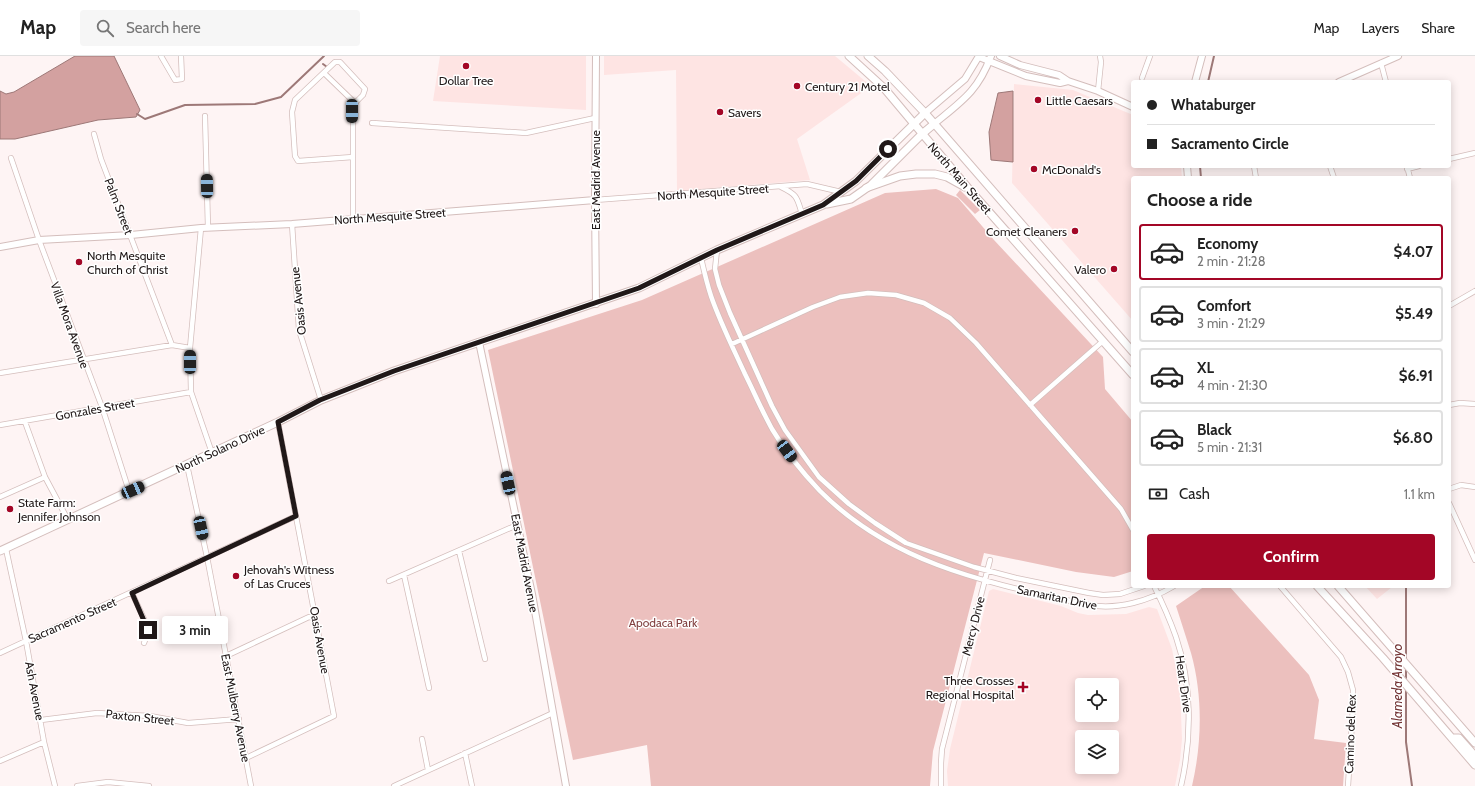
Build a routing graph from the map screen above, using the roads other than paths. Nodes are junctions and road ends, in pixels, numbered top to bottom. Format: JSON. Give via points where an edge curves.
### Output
{"nodes":[{"id":1,"x":161,"y":56,"type":"edge"},
{"id":2,"x":181,"y":56,"type":"edge"},
{"id":3,"x":596,"y":56,"type":"edge"},
{"id":4,"x":849,"y":56,"type":"edge"},
{"id":5,"x":868,"y":56,"type":"edge"},
{"id":6,"x":1000,"y":56,"type":"edge"},
{"id":7,"x":1100,"y":56,"type":"edge"},
{"id":8,"x":1150,"y":56,"type":"edge"},
{"id":9,"x":1202,"y":56,"type":"edge"},
{"id":10,"x":1398,"y":56,"type":"edge"},
{"id":11,"x":979,"y":57,"type":"edge"},
{"id":12,"x":990,"y":59,"type":"edge"},
{"id":13,"x":1381,"y":63,"type":"junction"},
{"id":14,"x":324,"y":73,"type":"junction"},
{"id":15,"x":1142,"y":78,"type":"dead end"},
{"id":16,"x":1196,"y":80,"type":"edge"},
{"id":17,"x":1343,"y":80,"type":"edge"},
{"id":18,"x":1385,"y":80,"type":"edge"},
{"id":19,"x":1068,"y":81,"type":"junction"},
{"id":20,"x":1098,"y":91,"type":"junction"},
{"id":21,"x":355,"y":103,"type":"junction"},
{"id":22,"x":1131,"y":106,"type":"edge"},
{"id":23,"x":925,"y":113,"type":"junction"},
{"id":24,"x":205,"y":116,"type":"dead end"},
{"id":25,"x":595,"y":118,"type":"junction"},
{"id":26,"x":372,"y":123,"type":"dead end"},
{"id":27,"x":914,"y":124,"type":"junction"},
{"id":28,"x":934,"y":124,"type":"junction"},
{"id":29,"x":94,"y":134,"type":"dead end"},
{"id":30,"x":922,"y":134,"type":"junction"},
{"id":31,"x":1475,"y":153,"type":"edge"},
{"id":32,"x":353,"y":156,"type":"junction"},
{"id":33,"x":11,"y":158,"type":"dead end"},
{"id":34,"x":1451,"y":159,"type":"edge"},
{"id":35,"x":781,"y":187,"type":"junction"},
{"id":36,"x":866,"y":188,"type":"junction"},
{"id":37,"x":968,"y":188,"type":"junction"},
{"id":38,"x":841,"y":192,"type":"junction"},
{"id":39,"x":595,"y":200,"type":"junction"},
{"id":40,"x":823,"y":205,"type":"junction"},
{"id":41,"x":802,"y":214,"type":"junction"},
{"id":42,"x":353,"y":219,"type":"junction"},
{"id":43,"x":292,"y":224,"type":"junction"},
{"id":44,"x":204,"y":228,"type":"junction"},
{"id":45,"x":131,"y":235,"type":"junction"},
{"id":46,"x":39,"y":240,"type":"junction"},
{"id":47,"x":0,"y":247,"type":"edge"},
{"id":48,"x":717,"y":250,"type":"junction"},
{"id":49,"x":701,"y":258,"type":"junction"},
{"id":50,"x":1475,"y":291,"type":"edge"},
{"id":51,"x":596,"y":304,"type":"junction"},
{"id":52,"x":1451,"y":304,"type":"edge"},
{"id":53,"x":741,"y":339,"type":"junction"},
{"id":54,"x":1103,"y":341,"type":"junction"},
{"id":55,"x":479,"y":342,"type":"junction"},
{"id":56,"x":172,"y":344,"type":"junction"},
{"id":57,"x":732,"y":344,"type":"junction"},
{"id":58,"x":190,"y":348,"type":"junction"},
{"id":59,"x":1131,"y":350,"type":"edge"},
{"id":60,"x":83,"y":359,"type":"junction"},
{"id":61,"x":0,"y":373,"type":"edge"},
{"id":62,"x":1131,"y":373,"type":"edge"},
{"id":63,"x":191,"y":392,"type":"junction"},
{"id":64,"x":320,"y":400,"type":"junction"},
{"id":65,"x":1475,"y":404,"type":"edge"},
{"id":66,"x":1030,"y":405,"type":"junction"},
{"id":67,"x":1451,"y":405,"type":"edge"},
{"id":68,"x":102,"y":407,"type":"junction"},
{"id":69,"x":25,"y":422,"type":"junction"},
{"id":70,"x":278,"y":422,"type":"junction"},
{"id":71,"x":0,"y":425,"type":"edge"},
{"id":72,"x":212,"y":453,"type":"junction"},
{"id":73,"x":188,"y":465,"type":"junction"},
{"id":74,"x":811,"y":466,"type":"junction"},
{"id":75,"x":803,"y":472,"type":"junction"},
{"id":76,"x":45,"y":477,"type":"junction"},
{"id":77,"x":1475,"y":486,"type":"edge"},
{"id":78,"x":1451,"y":488,"type":"edge"},
{"id":79,"x":129,"y":491,"type":"junction"},
{"id":80,"x":0,"y":497,"type":"edge"},
{"id":81,"x":1451,"y":507,"type":"edge"},
{"id":82,"x":296,"y":516,"type":"junction"},
{"id":83,"x":68,"y":520,"type":"junction"},
{"id":84,"x":517,"y":525,"type":"junction"},
{"id":85,"x":1131,"y":526,"type":"edge"},
{"id":86,"x":885,"y":530,"type":"junction"},
{"id":87,"x":880,"y":538,"type":"junction"},
{"id":88,"x":3,"y":550,"type":"edge"},
{"id":89,"x":459,"y":551,"type":"junction"},
{"id":90,"x":207,"y":557,"type":"junction"},
{"id":91,"x":990,"y":560,"type":"dead end"},
{"id":92,"x":1475,"y":560,"type":"edge"},
{"id":93,"x":987,"y":570,"type":"junction"},
{"id":94,"x":404,"y":575,"type":"junction"},
{"id":95,"x":390,"y":581,"type":"dead end"},
{"id":96,"x":984,"y":581,"type":"junction"},
{"id":97,"x":1138,"y":588,"type":"edge"},
{"id":98,"x":1155,"y":588,"type":"edge"},
{"id":99,"x":1171,"y":588,"type":"edge"},
{"id":100,"x":1282,"y":588,"type":"edge"},
{"id":101,"x":1319,"y":588,"type":"edge"},
{"id":102,"x":1340,"y":588,"type":"edge"},
{"id":103,"x":132,"y":593,"type":"junction"},
{"id":104,"x":1159,"y":595,"type":"junction"},
{"id":105,"x":316,"y":618,"type":"junction"},
{"id":106,"x":26,"y":641,"type":"junction"},
{"id":107,"x":144,"y":643,"type":"dead end"},
{"id":108,"x":0,"y":653,"type":"edge"},
{"id":109,"x":226,"y":656,"type":"junction"},
{"id":110,"x":485,"y":659,"type":"dead end"},
{"id":111,"x":429,"y":688,"type":"dead end"},
{"id":112,"x":553,"y":713,"type":"junction"},
{"id":113,"x":239,"y":719,"type":"junction"},
{"id":114,"x":41,"y":720,"type":"junction"},
{"id":115,"x":422,"y":738,"type":"dead end"},
{"id":116,"x":1452,"y":738,"type":"junction"},
{"id":117,"x":44,"y":742,"type":"junction"},
{"id":118,"x":1475,"y":743,"type":"edge"},
{"id":119,"x":465,"y":753,"type":"junction"},
{"id":120,"x":1475,"y":756,"type":"edge"},
{"id":121,"x":246,"y":758,"type":"junction"},
{"id":122,"x":0,"y":761,"type":"edge"},
{"id":123,"x":1475,"y":765,"type":"edge"},
{"id":124,"x":428,"y":770,"type":"junction"},
{"id":125,"x":55,"y":786,"type":"edge"},
{"id":126,"x":77,"y":786,"type":"edge"},
{"id":127,"x":149,"y":786,"type":"edge"},
{"id":128,"x":251,"y":786,"type":"edge"},
{"id":129,"x":394,"y":786,"type":"edge"},
{"id":130,"x":472,"y":786,"type":"edge"},
{"id":131,"x":566,"y":786,"type":"edge"},
{"id":132,"x":941,"y":786,"type":"edge"},
{"id":133,"x":1181,"y":786,"type":"edge"},
{"id":134,"x":1348,"y":786,"type":"edge"}],
"edges":[{"from":1,"to":2,"type":"street","via":[[174,80],[182,80]]},
{"from":3,"to":25,"type":"street","name":"East Madrid Avenue"},
{"from":4,"to":27,"type":"main road","name":"North Main Street","via":[[884,88]]},
{"from":5,"to":23,"type":"main road","name":"North Main Street"},
{"from":6,"to":19,"type":"street","via":[[1020,65],[1059,75]]},
{"from":7,"to":20,"type":"street"},
{"from":8,"to":15,"type":"street"},
{"from":9,"to":16,"type":"street"},
{"from":10,"to":13,"type":"street"},
{"from":11,"to":12,"type":"street"},
{"from":11,"to":23,"type":"street","via":[[965,79]]},
{"from":12,"to":19,"type":"street","via":[[1026,76],[1060,83]]},
{"from":12,"to":28,"type":"street","via":[[976,86],[966,98]]},
{"from":13,"to":17,"type":"street"},
{"from":13,"to":18,"type":"street"},
{"from":14,"to":21,"type":"street"},
{"from":14,"to":21,"type":"street","via":[[335,62],[340,62],[365,89]]},
{"from":14,"to":32,"type":"street","via":[[295,100],[292,108],[296,159]]},
{"from":19,"to":20,"type":"street"},
{"from":20,"to":22,"type":"street"},
{"from":21,"to":32,"type":"street","via":[[352,111]]},
{"from":23,"to":27,"type":"main road","name":"North Solano Drive"},
{"from":23,"to":28,"type":"main road","name":"North Main Street"},
{"from":24,"to":44,"type":"street"},
{"from":25,"to":26,"type":"street","via":[[526,133]]},
{"from":25,"to":39,"type":"street","name":"East Madrid Avenue"},
{"from":27,"to":30,"type":"main road","name":"North Main Street"},
{"from":27,"to":38,"type":"main road","name":"North Solano Drive","via":[[856,181]]},
{"from":28,"to":30,"type":"main road","name":"North Solano Drive"},
{"from":28,"to":59,"type":"main road","name":"North Main Street"},
{"from":29,"to":45,"type":"street","name":"Palm Street","via":[[101,159]]},
{"from":30,"to":36,"type":"main road","name":"North Solano Drive"},
{"from":30,"to":37,"type":"main road","name":"North Main Street"},
{"from":31,"to":34,"type":"street"},
{"from":32,"to":42,"type":"street"},
{"from":33,"to":46,"type":"street","name":"Villa Mora Avenue"},
{"from":35,"to":38,"type":"street","name":"North Mesquite Street","via":[[807,184]]},
{"from":35,"to":39,"type":"street","name":"North Mesquite Street"},
{"from":35,"to":41,"type":"street","name":"North Mesquite Street","via":[[798,198]]},
{"from":36,"to":37,"type":"main road","via":[[900,176],[916,174],[947,177]]},
{"from":36,"to":40,"type":"main road","name":"North Solano Drive","via":[[851,199]]},
{"from":37,"to":54,"type":"main road","name":"North Main Street"},
{"from":38,"to":40,"type":"main road","name":"North Solano Drive"},
{"from":39,"to":42,"type":"street","name":"North Mesquite Street"},
{"from":39,"to":51,"type":"street","name":"East Madrid Avenue"},
{"from":40,"to":41,"type":"main road","name":"North Solano Drive"},
{"from":41,"to":48,"type":"main road","name":"North Solano Drive"},
{"from":42,"to":43,"type":"street","name":"North Mesquite Street"},
{"from":43,"to":44,"type":"street","name":"North Mesquite Street"},
{"from":43,"to":64,"type":"street","name":"Oasis Avenue","via":[[299,330]]},
{"from":44,"to":45,"type":"street","name":"North Mesquite Street"},
{"from":44,"to":58,"type":"street"},
{"from":45,"to":46,"type":"street","name":"North Mesquite Street"},
{"from":45,"to":56,"type":"street","name":"Palm Street"},
{"from":46,"to":47,"type":"street","name":"North Mesquite Street"},
{"from":46,"to":60,"type":"street","name":"Villa Mora Avenue"},
{"from":48,"to":49,"type":"main road","name":"North Solano Drive"},
{"from":48,"to":53,"type":"street","name":"Samaritan Drive","via":[[716,275]]},
{"from":49,"to":51,"type":"main road","name":"North Solano Drive","via":[[639,288]]},
{"from":49,"to":57,"type":"street","name":"Samaritan Drive","via":[[712,298]]},
{"from":50,"to":52,"type":"street"},
{"from":51,"to":55,"type":"main road","name":"North Solano Drive"},
{"from":53,"to":57,"type":"street"},
{"from":53,"to":66,"type":"street","via":[[840,297],[868,293],[896,295],[924,304],[950,318],[976,343]]},
{"from":53,"to":74,"type":"street","name":"Samaritan Drive","via":[[785,430]]},
{"from":54,"to":62,"type":"main road","name":"North Main Street"},
{"from":54,"to":66,"type":"street"},
{"from":55,"to":64,"type":"main road","name":"North Solano Drive"},
{"from":55,"to":84,"type":"street","name":"East Madrid Avenue"},
{"from":56,"to":58,"type":"street"},
{"from":56,"to":60,"type":"street"},
{"from":57,"to":75,"type":"street","name":"Samaritan Drive","via":[[772,429]]},
{"from":58,"to":63,"type":"street"},
{"from":60,"to":61,"type":"street"},
{"from":60,"to":68,"type":"street","name":"Villa Mora Avenue"},
{"from":63,"to":68,"type":"street","name":"Gonzales Street"},
{"from":63,"to":72,"type":"street"},
{"from":64,"to":70,"type":"main road","name":"North Solano Drive"},
{"from":65,"to":67,"type":"street"},
{"from":66,"to":85,"type":"street","via":[[1121,509]]},
{"from":68,"to":69,"type":"street","name":"Gonzales Street"},
{"from":68,"to":79,"type":"street","name":"Villa Mora Avenue"},
{"from":69,"to":71,"type":"street","name":"Gonzales Street"},
{"from":69,"to":76,"type":"street"},
{"from":70,"to":72,"type":"main road","name":"North Solano Drive"},
{"from":70,"to":82,"type":"street","name":"Oasis Avenue"},
{"from":72,"to":73,"type":"main road","name":"North Solano Drive"},
{"from":73,"to":79,"type":"main road","name":"North Solano Drive"},
{"from":73,"to":90,"type":"street","name":"East Mulberry Avenue"},
{"from":74,"to":75,"type":"street"},
{"from":74,"to":86,"type":"street","name":"Samaritan Drive","via":[[849,504]]},
{"from":75,"to":87,"type":"street","name":"Samaritan Drive","via":[[838,508]]},
{"from":76,"to":80,"type":"street"},
{"from":76,"to":83,"type":"street"},
{"from":77,"to":78,"type":"street","via":[[1461,485]]},
{"from":79,"to":83,"type":"main road","name":"North Solano Drive"},
{"from":81,"to":92,"type":"street"},
{"from":82,"to":90,"type":"street","name":"Sacramento Street"},
{"from":82,"to":105,"type":"street","name":"Oasis Avenue"},
{"from":83,"to":88,"type":"main road","name":"North Solano Drive"},
{"from":84,"to":89,"type":"street"},
{"from":84,"to":112,"type":"street","name":"East Madrid Avenue"},
{"from":86,"to":87,"type":"street"},
{"from":86,"to":93,"type":"street","name":"Samaritan Drive","via":[[906,543]]},
{"from":87,"to":96,"type":"street","name":"Samaritan Drive","via":[[921,559]]},
{"from":88,"to":106,"type":"street","name":"Ash Avenue"},
{"from":89,"to":94,"type":"street"},
{"from":89,"to":110,"type":"street"},
{"from":90,"to":103,"type":"street","name":"Sacramento Street"},
{"from":90,"to":109,"type":"street","name":"East Mulberry Avenue"},
{"from":91,"to":93,"type":"street","name":"Mercy Drive"},
{"from":93,"to":96,"type":"street","name":"Mercy Drive"},
{"from":93,"to":97,"type":"street","name":"Samaritan Drive","via":[[1103,595],[1120,594]]},
{"from":94,"to":95,"type":"street"},
{"from":94,"to":111,"type":"street"},
{"from":96,"to":104,"type":"street","name":"Samaritan Drive","via":[[1097,607],[1117,606]]},
{"from":96,"to":132,"type":"street","name":"Mercy Drive","via":[[942,749]]},
{"from":98,"to":104,"type":"street","name":"Heart Drive"},
{"from":99,"to":104,"type":"street","name":"Samaritan Drive"},
{"from":100,"to":134,"type":"street","name":"Camino del Rex","via":[[1341,657],[1348,672],[1353,690]]},
{"from":101,"to":116,"type":"main road"},
{"from":102,"to":118,"type":"main road"},
{"from":103,"to":106,"type":"street","name":"Sacramento Street"},
{"from":103,"to":107,"type":"street","via":[[148,630]]},
{"from":104,"to":133,"type":"street","name":"Heart Drive","via":[[1176,637],[1187,688],[1188,742]]},
{"from":105,"to":109,"type":"street","via":[[309,617]]},
{"from":105,"to":121,"type":"street","name":"Oasis Avenue","via":[[334,716]]},
{"from":106,"to":108,"type":"street","name":"Sacramento Street"},
{"from":106,"to":114,"type":"street","name":"Ash Avenue"},
{"from":109,"to":113,"type":"street","name":"East Mulberry Avenue"},
{"from":112,"to":119,"type":"street"},
{"from":112,"to":131,"type":"street","name":"East Madrid Avenue"},
{"from":113,"to":114,"type":"street","name":"Paxton Street","via":[[188,723],[150,716],[97,713]]},
{"from":113,"to":121,"type":"street","name":"East Mulberry Avenue"},
{"from":114,"to":117,"type":"street","name":"Ash Avenue"},
{"from":115,"to":124,"type":"street"},
{"from":116,"to":120,"type":"main road","via":[[1459,738]]},
{"from":116,"to":123,"type":"main road"},
{"from":117,"to":122,"type":"street"},
{"from":117,"to":125,"type":"street","name":"Ash Avenue"},
{"from":119,"to":124,"type":"street"},
{"from":119,"to":130,"type":"street"},
{"from":121,"to":128,"type":"street","name":"East Mulberry Avenue"},
{"from":124,"to":129,"type":"street"},
{"from":126,"to":127,"type":"street","via":[[108,782]]}]}
